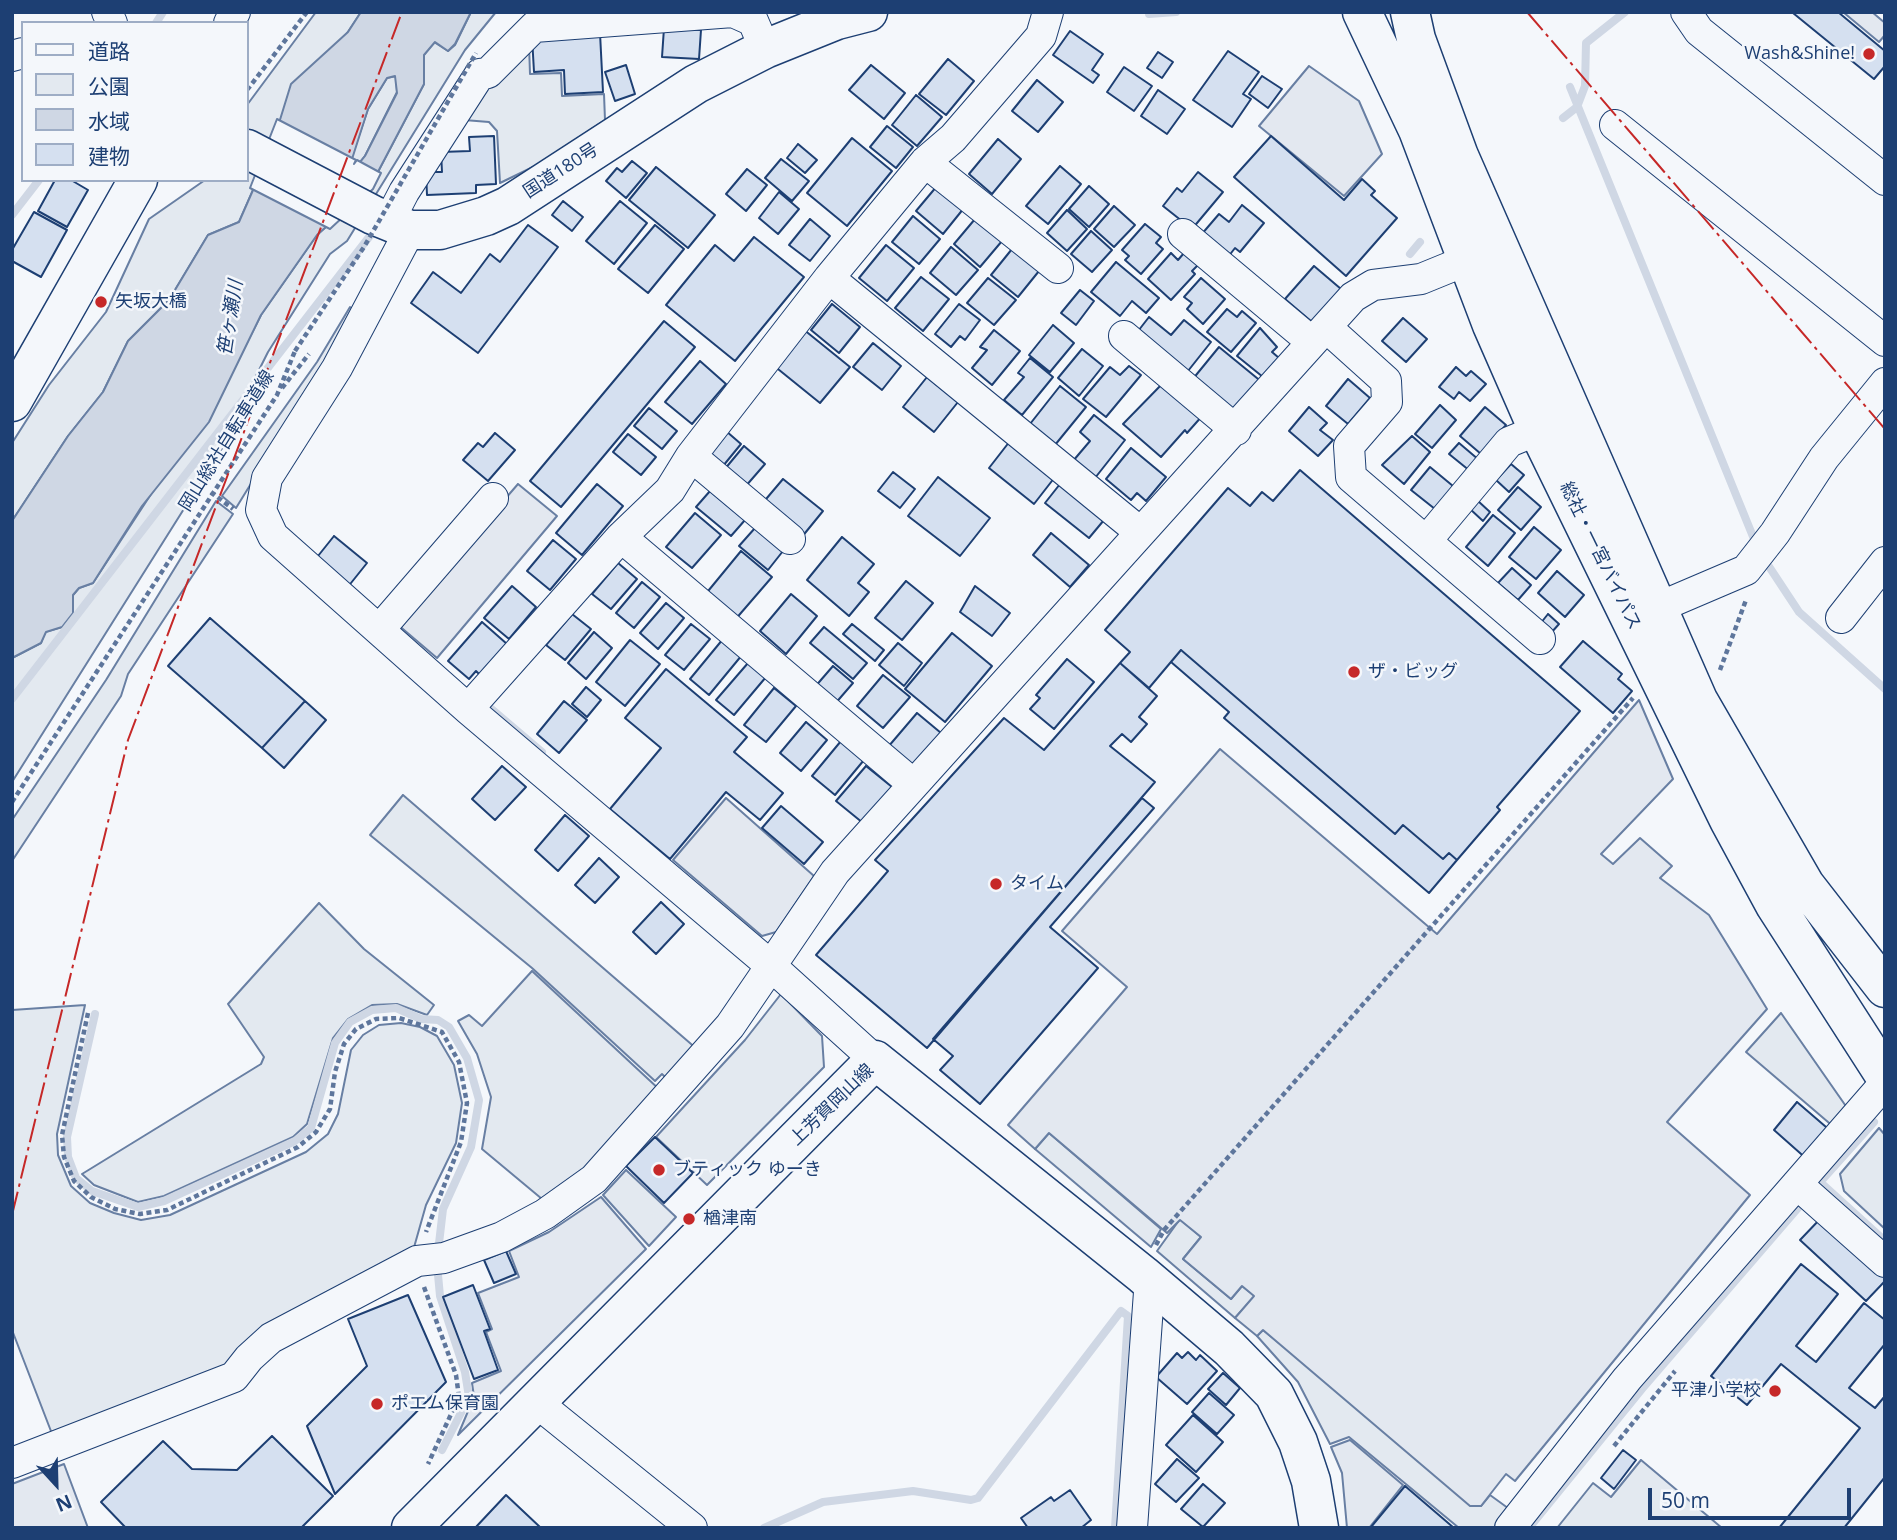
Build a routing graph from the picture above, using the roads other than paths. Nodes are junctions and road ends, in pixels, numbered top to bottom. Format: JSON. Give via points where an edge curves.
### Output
{"nodes":[{"id":1,"x":868,"y":12,"type":"edge"},
{"id":2,"x":1048,"y":12,"type":"edge"},
{"id":3,"x":1362,"y":12,"type":"edge"},
{"id":4,"x":1410,"y":12,"type":"edge"},
{"id":5,"x":1686,"y":12,"type":"edge"},
{"id":6,"x":765,"y":49,"type":"junction"},
{"id":7,"x":1615,"y":125,"type":"dead end"},
{"id":8,"x":248,"y":150,"type":"edge"},
{"id":9,"x":925,"y":162,"type":"junction"},
{"id":10,"x":1885,"y":180,"type":"edge"},
{"id":11,"x":137,"y":182,"type":"edge"},
{"id":12,"x":391,"y":222,"type":"junction"},
{"id":13,"x":1183,"y":234,"type":"dead end"},
{"id":14,"x":1470,"y":260,"type":"junction"},
{"id":15,"x":1058,"y":268,"type":"dead end"},
{"id":16,"x":829,"y":278,"type":"junction"},
{"id":17,"x":1319,"y":334,"type":"junction"},
{"id":18,"x":1124,"y":336,"type":"dead end"},
{"id":19,"x":1885,"y":341,"type":"edge"},
{"id":20,"x":1885,"y":383,"type":"edge"},
{"id":21,"x":12,"y":402,"type":"edge"},
{"id":22,"x":1236,"y":430,"type":"junction"},
{"id":23,"x":1538,"y":430,"type":"junction"},
{"id":24,"x":691,"y":456,"type":"junction"},
{"id":25,"x":493,"y":498,"type":"dead end"},
{"id":26,"x":1140,"y":531,"type":"junction"},
{"id":27,"x":621,"y":537,"type":"junction"},
{"id":28,"x":790,"y":539,"type":"dead end"},
{"id":29,"x":1427,"y":540,"type":"junction"},
{"id":30,"x":1885,"y":562,"type":"edge"},
{"id":31,"x":1657,"y":608,"type":"junction"},
{"id":32,"x":1841,"y":618,"type":"dead end"},
{"id":33,"x":379,"y":630,"type":"junction"},
{"id":34,"x":1540,"y":639,"type":"dead end"},
{"id":35,"x":477,"y":700,"type":"junction"},
{"id":36,"x":912,"y":783,"type":"junction"},
{"id":37,"x":770,"y":965,"type":"junction"},
{"id":38,"x":1885,"y":988,"type":"edge"},
{"id":39,"x":875,"y":1060,"type":"junction"},
{"id":40,"x":1885,"y":1076,"type":"edge"},
{"id":41,"x":1885,"y":1083,"type":"edge"},
{"id":42,"x":1806,"y":1192,"type":"junction"},
{"id":43,"x":1885,"y":1262,"type":"edge"},
{"id":44,"x":1153,"y":1271,"type":"junction"},
{"id":45,"x":536,"y":1402,"type":"junction"},
{"id":46,"x":12,"y":1462,"type":"edge"},
{"id":47,"x":411,"y":1528,"type":"edge"},
{"id":48,"x":692,"y":1528,"type":"edge"},
{"id":49,"x":1132,"y":1528,"type":"edge"},
{"id":50,"x":1319,"y":1528,"type":"edge"},
{"id":51,"x":1510,"y":1528,"type":"edge"}],
"edges":[{"from":1,"to":6,"type":"main road","name":"国道180号"},
{"from":2,"to":9,"type":"street","via":[[1041,36],[953,138]]},
{"from":3,"to":14,"type":"main road","name":"総社・一宮バイパス","via":[[1418,130]]},
{"from":4,"to":31,"type":"main road","name":"総社・一宮バイパス","via":[[1459,156]]},
{"from":5,"to":10,"type":"street","via":[[1699,31]]},
{"from":6,"to":12,"type":"main road","name":"国道180号","via":[[696,84],[486,216],[440,230]]},
{"from":6,"to":12,"type":"street","via":[[753,21],[733,12],[534,27],[488,73],[480,74],[404,191]]},
{"from":7,"to":19,"type":"street"},
{"from":8,"to":12,"type":"main road"},
{"from":9,"to":15,"type":"street"},
{"from":9,"to":16,"type":"street"},
{"from":11,"to":21,"type":"main road"},
{"from":12,"to":33,"type":"street","via":[[337,368],[267,478],[261,510],[273,536]]},
{"from":13,"to":17,"type":"street"},
{"from":14,"to":17,"type":"street","via":[[1421,279],[1373,285],[1353,297]]},
{"from":14,"to":23,"type":"main road","name":"総社・一宮バイパス"},
{"from":16,"to":24,"type":"street"},
{"from":16,"to":26,"type":"street"},
{"from":17,"to":22,"type":"street"},
{"from":17,"to":29,"type":"street","via":[[1386,381],[1387,402],[1349,446],[1352,477]]},
{"from":18,"to":22,"type":"street"},
{"from":20,"to":31,"type":"street","via":[[1824,458],[1746,570]]},
{"from":22,"to":26,"type":"street"},
{"from":23,"to":29,"type":"street","via":[[1509,442]]},
{"from":23,"to":40,"type":"main road","name":"総社・一宮バイパス","via":[[1729,820],[1775,905]]},
{"from":24,"to":27,"type":"street","via":[[670,490]]},
{"from":24,"to":28,"type":"street"},
{"from":25,"to":33,"type":"street"},
{"from":26,"to":36,"type":"street"},
{"from":27,"to":35,"type":"street"},
{"from":27,"to":36,"type":"street"},
{"from":29,"to":34,"type":"street"},
{"from":30,"to":32,"type":"street"},
{"from":31,"to":38,"type":"main road","name":"総社・一宮バイパス","via":[[1698,700],[1805,885]]},
{"from":33,"to":35,"type":"street"},
{"from":35,"to":37,"type":"street"},
{"from":36,"to":37,"type":"street","via":[[835,872]]},
{"from":37,"to":39,"type":"street"},
{"from":37,"to":46,"type":"street","via":[[730,1026],[594,1179],[545,1214],[271,1338],[234,1377]]},
{"from":39,"to":44,"type":"main road","name":"上芳賀岡山線"},
{"from":39,"to":45,"type":"main road","name":"上芳賀岡山線"},
{"from":41,"to":42,"type":"street"},
{"from":42,"to":43,"type":"street"},
{"from":42,"to":51,"type":"street","via":[[1628,1379]]},
{"from":44,"to":49,"type":"street"},
{"from":44,"to":50,"type":"main road","name":"上芳賀岡山線","via":[[1274,1394],[1298,1442]]},
{"from":45,"to":47,"type":"main road","name":"上芳賀岡山線"},
{"from":45,"to":48,"type":"street"}]}
